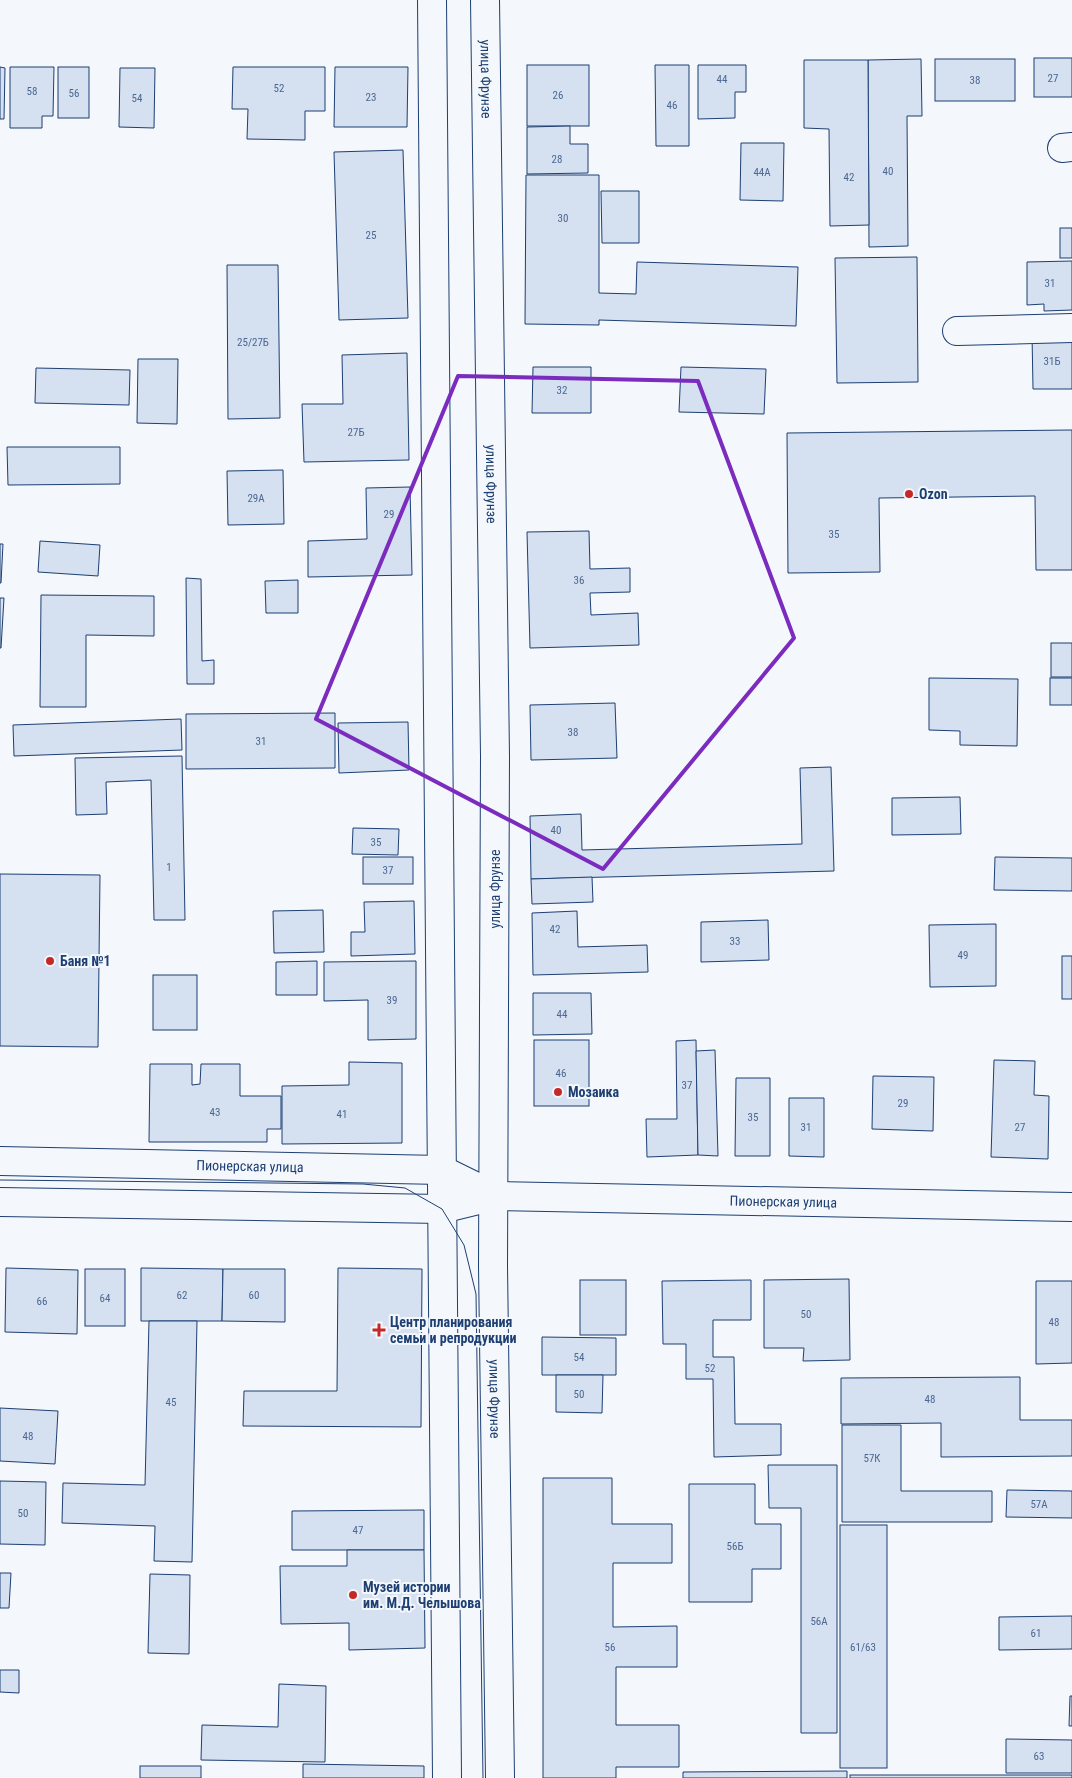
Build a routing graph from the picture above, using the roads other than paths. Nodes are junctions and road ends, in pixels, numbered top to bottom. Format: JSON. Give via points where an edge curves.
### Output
{"nodes":[{"id":1,"x":432,"y":0,"type":"edge"},
{"id":2,"x":485,"y":0,"type":"edge"},
{"id":3,"x":1072,"y":328,"type":"edge"},
{"id":4,"x":957,"y":331,"type":"dead end"},
{"id":5,"x":0,"y":1161,"type":"edge"},
{"id":6,"x":442,"y":1170,"type":"junction"},
{"id":7,"x":495,"y":1196,"type":"junction"},
{"id":8,"x":0,"y":1202,"type":"edge"},
{"id":9,"x":1072,"y":1208,"type":"edge"},
{"id":10,"x":442,"y":1210,"type":"junction"},
{"id":11,"x":446,"y":1778,"type":"edge"},
{"id":12,"x":500,"y":1778,"type":"edge"}],
"edges":[{"from":1,"to":6,"type":"main road"},
{"from":2,"to":7,"type":"main road","name":"улица Фрунзе","via":[[495,756]]},
{"from":3,"to":4,"type":"main road"},
{"from":5,"to":6,"type":"main road","name":"Пионерская улица"},
{"from":6,"to":7,"type":"main road","name":"Пионерская улица"},
{"from":6,"to":10,"type":"main road"},
{"from":7,"to":9,"type":"main road","name":"Пионерская улица"},
{"from":7,"to":10,"type":"main road","name":"Пионерская улица"},
{"from":7,"to":12,"type":"main road","name":"улица Фрунзе","via":[[493,1266]]},
{"from":8,"to":10,"type":"main road","name":"Пионерская улица"},
{"from":10,"to":11,"type":"main road"}]}
